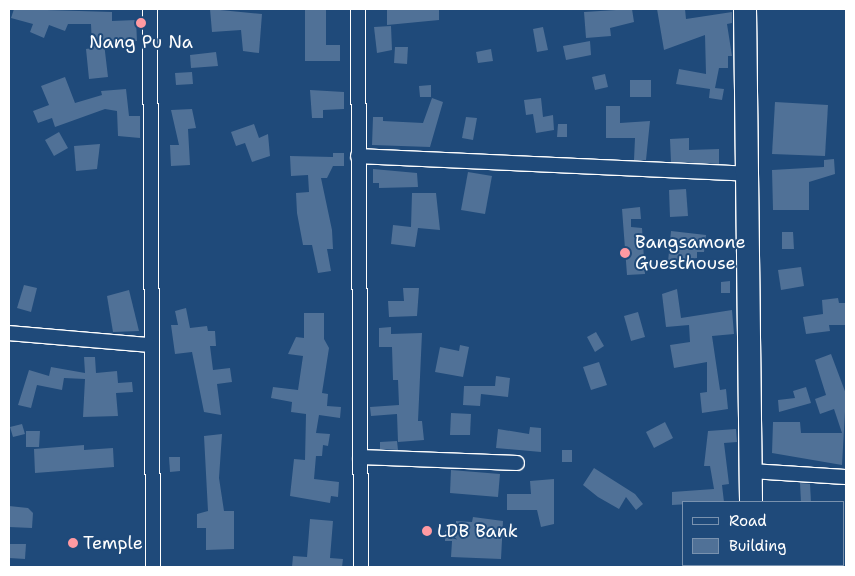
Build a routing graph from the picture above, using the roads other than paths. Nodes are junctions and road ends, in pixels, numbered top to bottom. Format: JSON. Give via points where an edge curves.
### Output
{"nodes":[{"id":1,"x":150,"y":9,"type":"edge"},
{"id":2,"x":358,"y":9,"type":"edge"},
{"id":3,"x":745,"y":9,"type":"edge"},
{"id":4,"x":358,"y":156,"type":"junction"},
{"id":5,"x":747,"y":174,"type":"junction"},
{"id":6,"x":9,"y":334,"type":"edge"},
{"id":7,"x":149,"y":345,"type":"junction"},
{"id":8,"x":360,"y":457,"type":"junction"},
{"id":9,"x":516,"y":462,"type":"dead end"},
{"id":10,"x":750,"y":471,"type":"junction"},
{"id":11,"x":846,"y":478,"type":"edge"},
{"id":12,"x":751,"y":501,"type":"edge"},
{"id":13,"x":153,"y":567,"type":"edge"},
{"id":14,"x":361,"y":567,"type":"edge"}],
"edges":[{"from":1,"to":7,"type":"street"},
{"from":2,"to":4,"type":"street"},
{"from":3,"to":5,"type":"highway"},
{"from":4,"to":5,"type":"street"},
{"from":4,"to":8,"type":"street"},
{"from":5,"to":10,"type":"highway"},
{"from":6,"to":7,"type":"street"},
{"from":7,"to":13,"type":"street"},
{"from":8,"to":9,"type":"street"},
{"from":8,"to":14,"type":"street"},
{"from":10,"to":11,"type":"street"},
{"from":10,"to":12,"type":"highway"}]}
